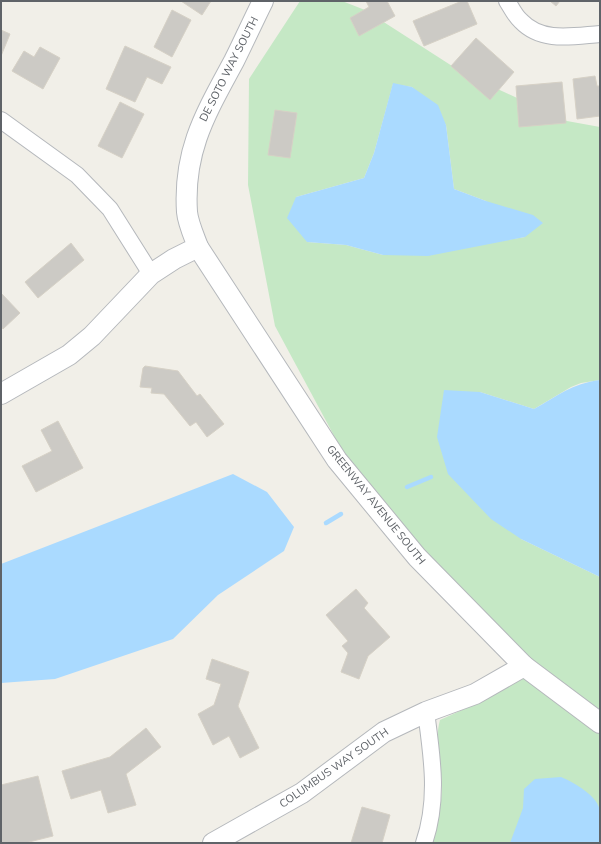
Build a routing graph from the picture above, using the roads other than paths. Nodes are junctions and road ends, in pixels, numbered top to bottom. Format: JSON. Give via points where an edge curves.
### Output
{"nodes":[{"id":1,"x":263,"y":1,"type":"edge"},
{"id":2,"x":507,"y":1,"type":"edge"},
{"id":3,"x":600,"y":34,"type":"edge"},
{"id":4,"x":1,"y":120,"type":"edge"},
{"id":5,"x":198,"y":247,"type":"junction"},
{"id":6,"x":152,"y":274,"type":"junction"},
{"id":7,"x":1,"y":394,"type":"edge"},
{"id":8,"x":524,"y":666,"type":"junction"},
{"id":9,"x":426,"y":712,"type":"junction"},
{"id":10,"x":600,"y":723,"type":"edge"},
{"id":11,"x":214,"y":843,"type":"edge"},
{"id":12,"x":424,"y":843,"type":"edge"}],
"edges":[{"from":1,"to":5,"type":"street","name":"DE SOTO WAY SOUTH","via":[[234,61],[209,104],[195,139],[187,178],[187,214]]},
{"from":2,"to":3,"type":"street","via":[[520,21],[536,32],[556,38]]},
{"from":4,"to":6,"type":"street","via":[[77,174],[110,210]]},
{"from":5,"to":6,"type":"street"},
{"from":5,"to":8,"type":"street","name":"GREENWAY AVENUE SOUTH","via":[[337,460],[417,557]]},
{"from":6,"to":7,"type":"street","via":[[70,355]]},
{"from":8,"to":9,"type":"street","name":"COLUMBUS WAY SOUTH","via":[[475,694]]},
{"from":8,"to":10,"type":"street"},
{"from":9,"to":11,"type":"street","name":"COLUMBUS WAY SOUTH","via":[[384,732],[302,793]]},
{"from":9,"to":12,"type":"street","via":[[434,769],[430,827]]}]}
